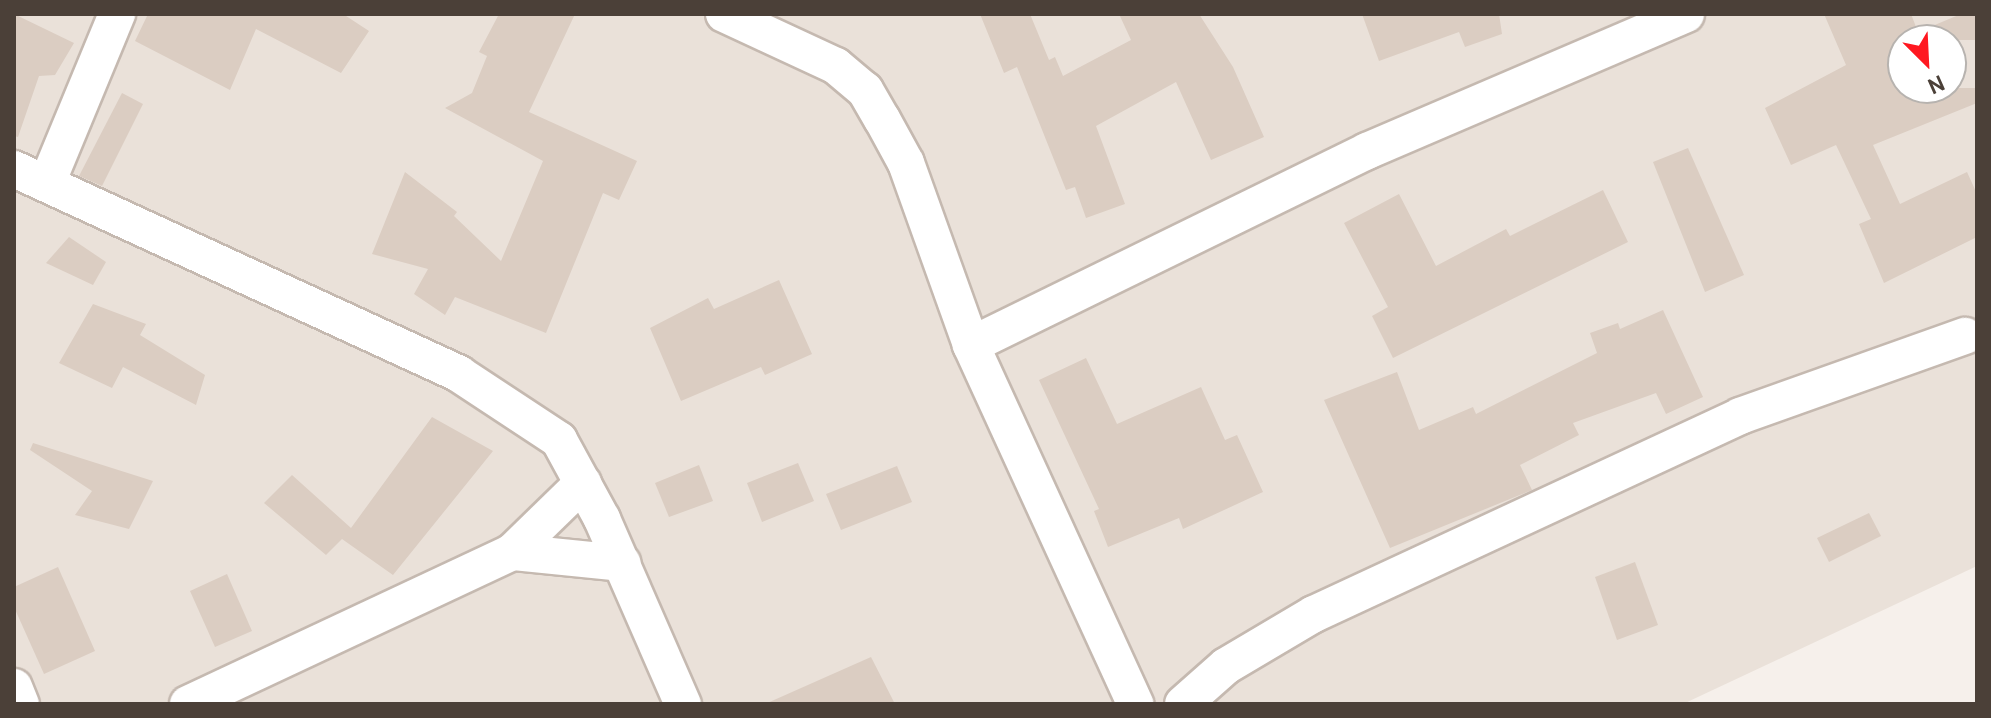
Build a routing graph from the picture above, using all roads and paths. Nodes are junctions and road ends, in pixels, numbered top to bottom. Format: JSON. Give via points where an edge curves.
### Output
{"nodes":[{"id":1,"x":117,"y":14,"type":"edge"},
{"id":2,"x":724,"y":14,"type":"edge"},
{"id":3,"x":1686,"y":14,"type":"edge"},
{"id":4,"x":14,"y":169,"type":"edge"},
{"id":5,"x":47,"y":183,"type":"junction"},
{"id":6,"x":1965,"y":336,"type":"dead end"},
{"id":7,"x":971,"y":345,"type":"junction"},
{"id":8,"x":583,"y":483,"type":"junction"},
{"id":9,"x":512,"y":552,"type":"junction"},
{"id":10,"x":622,"y":563,"type":"junction"},
{"id":11,"x":14,"y":687,"type":"edge"},
{"id":12,"x":21,"y":704,"type":"edge"},
{"id":13,"x":188,"y":704,"type":"edge"},
{"id":14,"x":683,"y":704,"type":"edge"},
{"id":15,"x":1135,"y":704,"type":"edge"},
{"id":16,"x":1183,"y":704,"type":"edge"}],
"edges":[{"from":1,"to":5,"type":"street"},
{"from":2,"to":7,"type":"street","via":[[836,66],[865,90],[906,163]]},
{"from":3,"to":7,"type":"street","via":[[1367,151]]},
{"from":4,"to":5,"type":"street"},
{"from":5,"to":8,"type":"street","via":[[459,374],[559,440]]},
{"from":6,"to":16,"type":"street","via":[[1740,416],[1314,614],[1226,666]]},
{"from":7,"to":15,"type":"street"},
{"from":8,"to":9,"type":"street"},
{"from":8,"to":10,"type":"street"},
{"from":9,"to":10,"type":"street"},
{"from":9,"to":13,"type":"street"},
{"from":10,"to":14,"type":"street"},
{"from":11,"to":12,"type":"street"}]}
